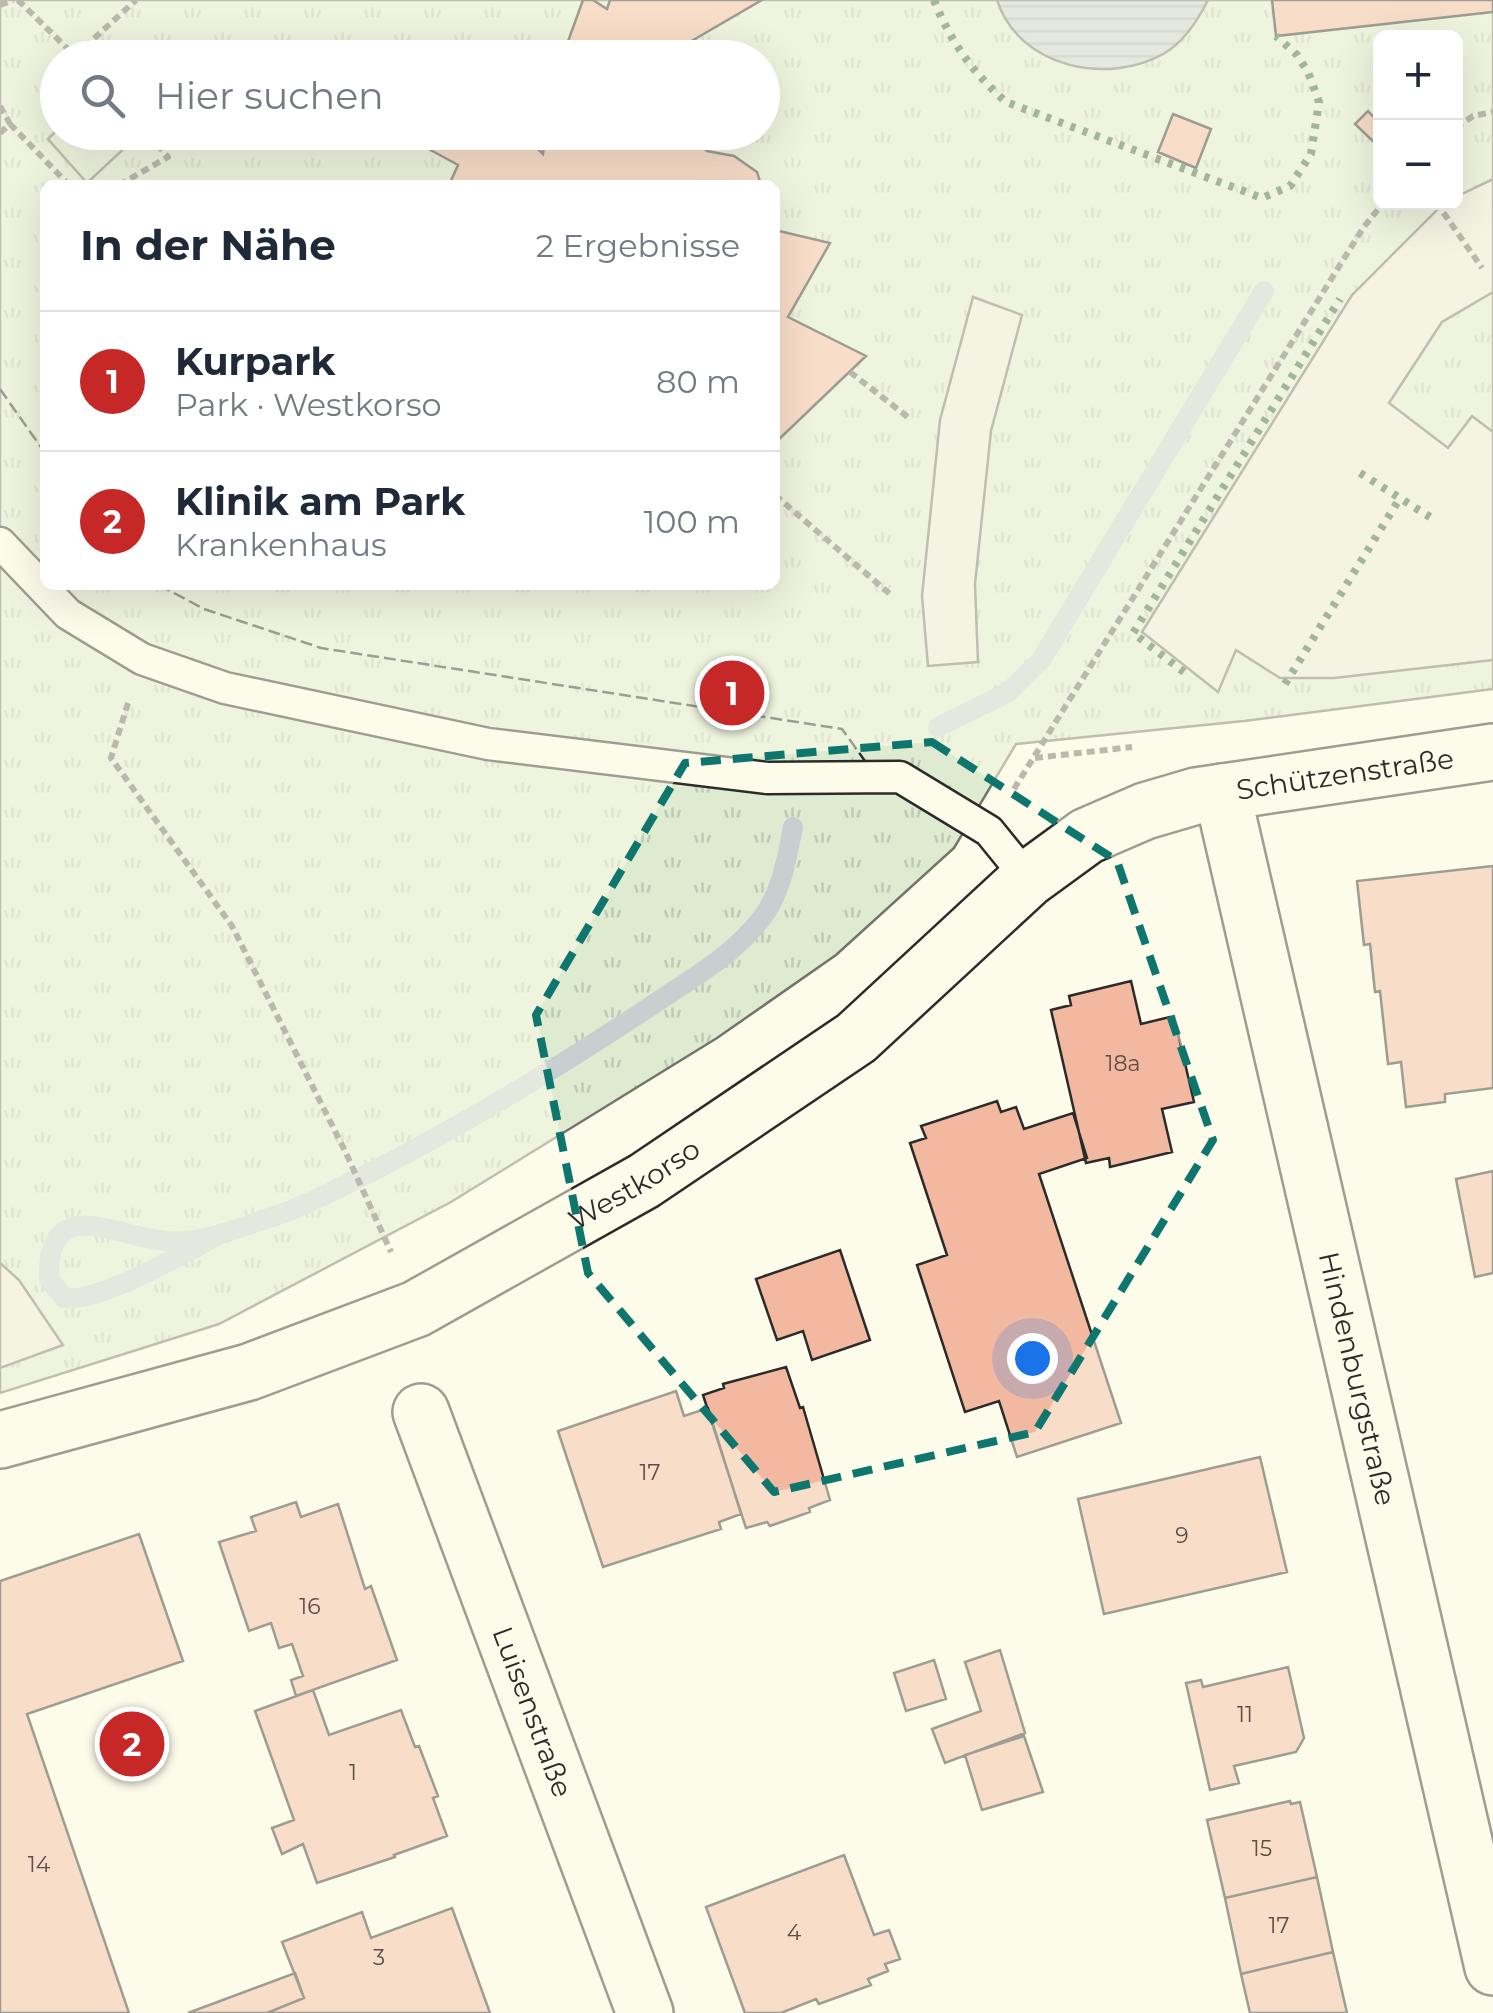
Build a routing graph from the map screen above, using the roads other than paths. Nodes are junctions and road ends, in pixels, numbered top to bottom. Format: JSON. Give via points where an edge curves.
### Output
{"nodes":[{"id":1,"x":0,"y":543,"type":"edge"},
{"id":2,"x":40,"y":585,"type":"edge"},
{"id":3,"x":45,"y":590,"type":"edge"},
{"id":4,"x":1493,"y":752,"type":"edge"},
{"id":5,"x":1209,"y":794,"type":"junction"},
{"id":6,"x":1028,"y":879,"type":"junction"},
{"id":7,"x":420,"y":1412,"type":"dead end"},
{"id":8,"x":0,"y":1440,"type":"edge"},
{"id":9,"x":1493,"y":1967,"type":"edge"},
{"id":10,"x":644,"y":2013,"type":"edge"}],
"edges":[{"from":1,"to":2,"type":"lane"},
{"from":3,"to":6,"type":"lane","via":[[68,614],[142,659],[225,688],[488,744],[767,778],[900,777],[988,831]]},
{"from":4,"to":5,"type":"street","name":"Schützenstraße"},
{"from":5,"to":6,"type":"street","name":"Westkorso","via":[[1087,836]]},
{"from":5,"to":9,"type":"street","name":"Hindenburgstraße"},
{"from":6,"to":8,"type":"street","name":"Westkorso","via":[[856,1038],[644,1181],[416,1308],[249,1372]]},
{"from":7,"to":10,"type":"street","name":"Luisenstraße"}]}
